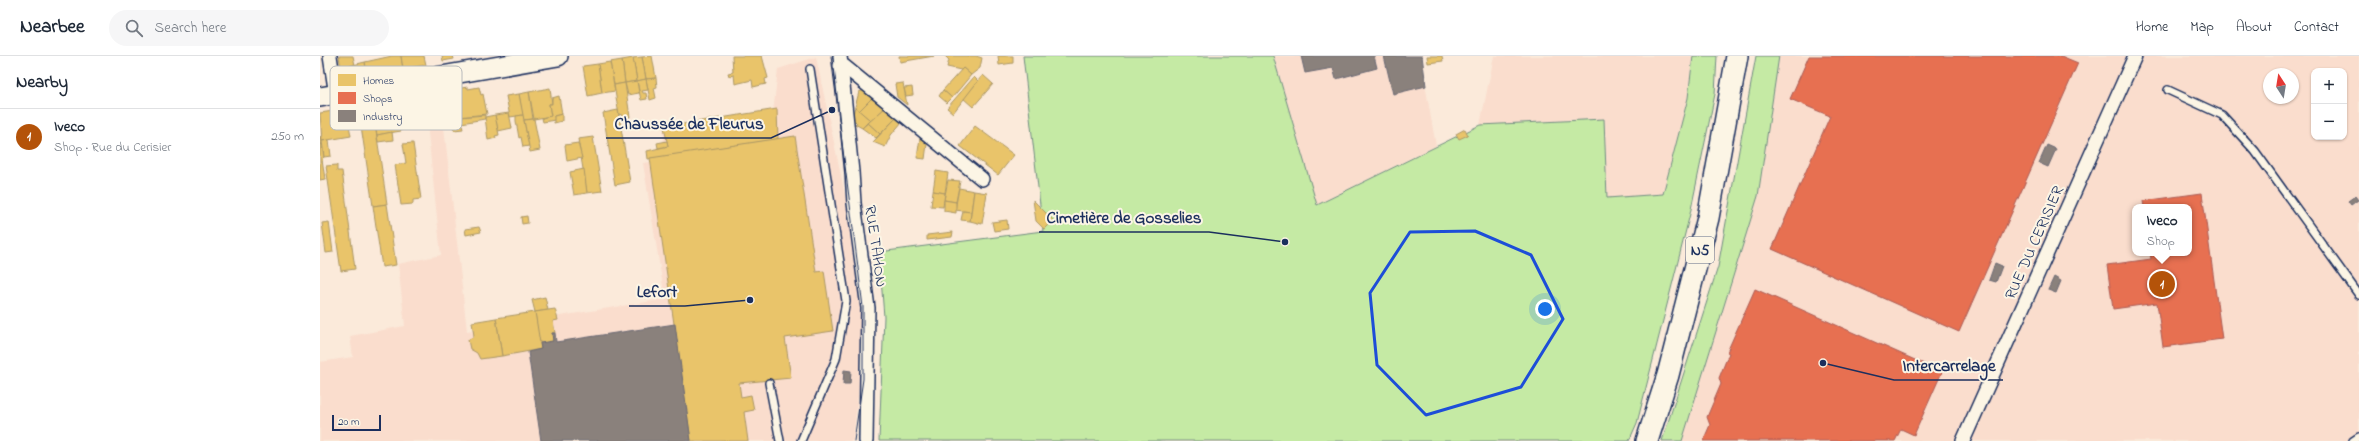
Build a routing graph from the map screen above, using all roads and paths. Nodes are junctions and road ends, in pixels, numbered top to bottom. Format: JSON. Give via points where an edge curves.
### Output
{"nodes":[{"id":1,"x":330,"y":56,"type":"edge"},
{"id":2,"x":558,"y":56,"type":"edge"},
{"id":3,"x":1737,"y":56,"type":"edge"},
{"id":4,"x":2134,"y":56,"type":"edge"},
{"id":5,"x":538,"y":58,"type":"edge"},
{"id":6,"x":840,"y":61,"type":"edge"},
{"id":7,"x":810,"y":69,"type":"dead end"},
{"id":8,"x":462,"y":72,"type":"edge"},
{"id":9,"x":2168,"y":90,"type":"dead end"},
{"id":10,"x":328,"y":96,"type":"edge"},
{"id":11,"x":982,"y":179,"type":"dead end"},
{"id":12,"x":2359,"y":295,"type":"edge"},
{"id":13,"x":769,"y":383,"type":"dead end"},
{"id":14,"x":2359,"y":437,"type":"edge"},
{"id":15,"x":780,"y":441,"type":"edge"},
{"id":16,"x":801,"y":441,"type":"edge"},
{"id":17,"x":866,"y":441,"type":"edge"},
{"id":18,"x":1647,"y":441,"type":"edge"},
{"id":19,"x":1963,"y":441,"type":"edge"},
{"id":20,"x":2353,"y":441,"type":"edge"}],
"edges":[{"from":1,"to":10,"type":"street"},
{"from":2,"to":5,"type":"main road"},
{"from":3,"to":18,"type":"main road","number":"N5","via":[[1708,218],[1668,375]]},
{"from":4,"to":19,"type":"street","name":"RUE DU CERISIER"},
{"from":5,"to":8,"type":"main road"},
{"from":6,"to":11,"type":"street"},
{"from":6,"to":17,"type":"street","name":"RUE TAHON","via":[[854,204],[868,308]]},
{"from":7,"to":16,"type":"lane","via":[[846,301],[836,359]]},
{"from":9,"to":12,"type":"lane","via":[[2222,115],[2255,151]]},
{"from":13,"to":15,"type":"lane"},
{"from":14,"to":20,"type":"lane"}]}
